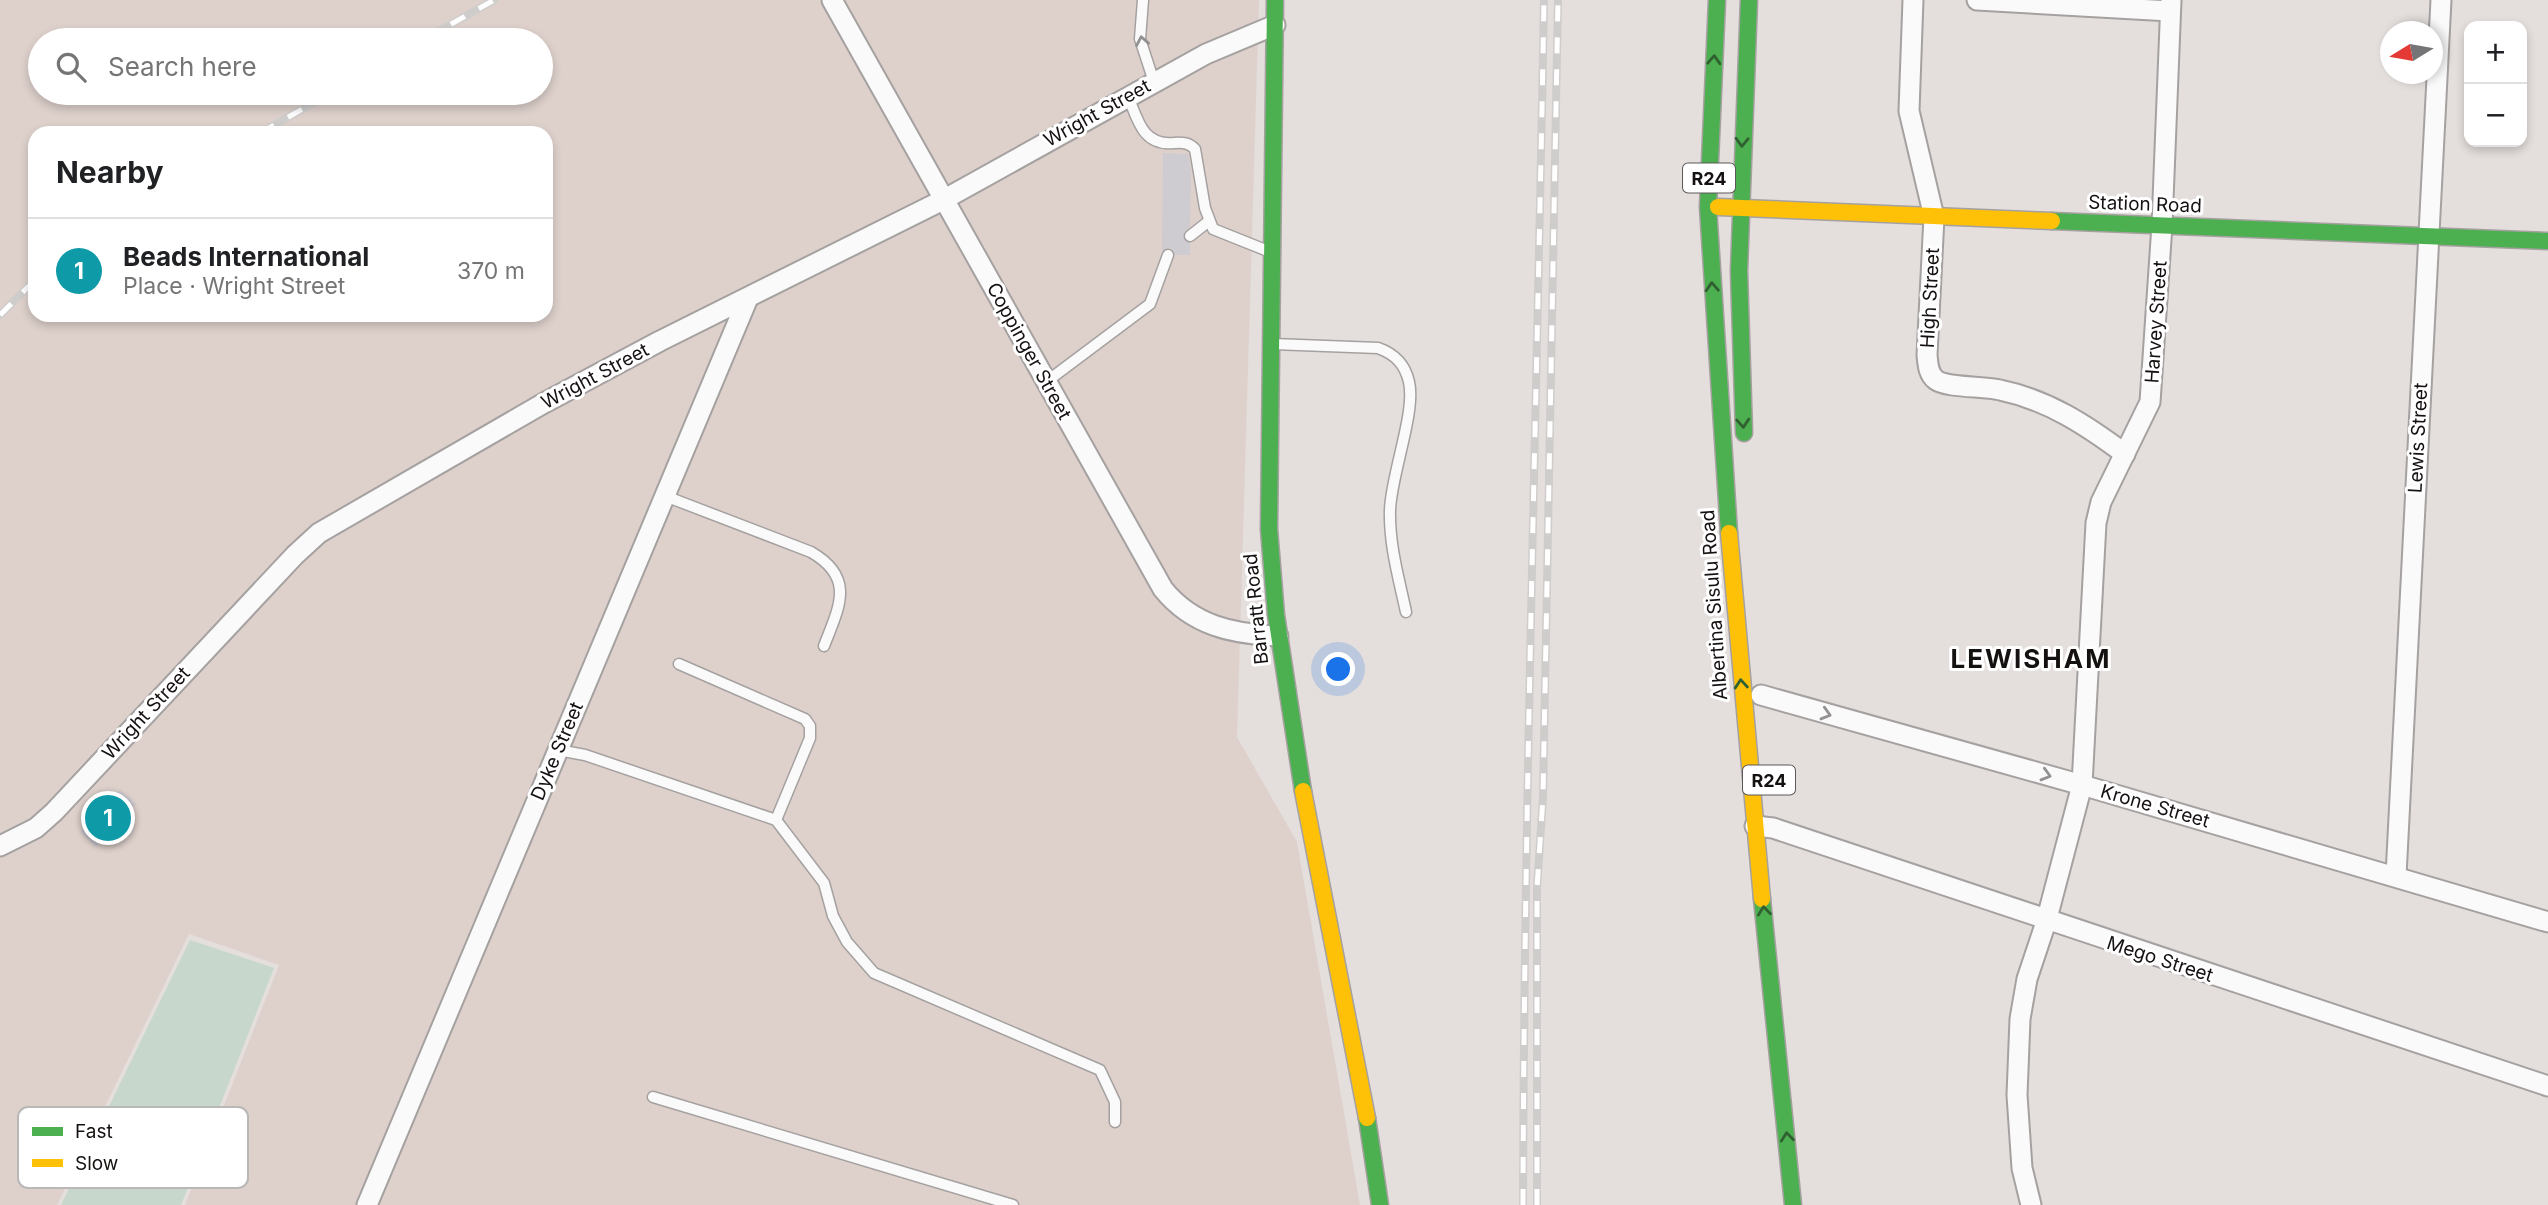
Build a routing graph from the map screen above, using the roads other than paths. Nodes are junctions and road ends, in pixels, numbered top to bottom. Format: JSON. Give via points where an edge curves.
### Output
{"nodes":[{"id":1,"x":832,"y":0,"type":"edge"},
{"id":2,"x":1143,"y":0,"type":"edge"},
{"id":3,"x":1276,"y":0,"type":"edge"},
{"id":4,"x":1717,"y":0,"type":"edge"},
{"id":5,"x":1749,"y":0,"type":"edge"},
{"id":6,"x":1913,"y":0,"type":"edge"},
{"id":7,"x":1977,"y":0,"type":"edge"},
{"id":8,"x":2441,"y":0,"type":"edge"},
{"id":9,"x":2170,"y":5,"type":"edge"},
{"id":10,"x":1275,"y":25,"type":"junction"},
{"id":11,"x":1154,"y":82,"type":"junction"},
{"id":12,"x":1128,"y":96,"type":"junction"},
{"id":13,"x":943,"y":200,"type":"junction"},
{"id":14,"x":1708,"y":207,"type":"junction"},
{"id":15,"x":1740,"y":208,"type":"junction"},
{"id":16,"x":1934,"y":217,"type":"junction"},
{"id":17,"x":1209,"y":220,"type":"junction"},
{"id":18,"x":2162,"y":225,"type":"junction"},
{"id":19,"x":1190,"y":236,"type":"dead end"},
{"id":20,"x":2429,"y":236,"type":"junction"},
{"id":21,"x":2548,"y":241,"type":"edge"},
{"id":22,"x":1272,"y":253,"type":"junction"},
{"id":23,"x":1168,"y":255,"type":"dead end"},
{"id":24,"x":748,"y":298,"type":"junction"},
{"id":25,"x":1272,"y":344,"type":"junction"},
{"id":26,"x":1046,"y":382,"type":"junction"},
{"id":27,"x":1745,"y":450,"type":"dead end"},
{"id":28,"x":2125,"y":454,"type":"junction"},
{"id":29,"x":665,"y":496,"type":"junction"},
{"id":30,"x":1406,"y":612,"type":"dead end"},
{"id":31,"x":1278,"y":636,"type":"junction"},
{"id":32,"x":824,"y":646,"type":"dead end"},
{"id":33,"x":679,"y":664,"type":"dead end"},
{"id":34,"x":1761,"y":695,"type":"dead end"},
{"id":35,"x":558,"y":750,"type":"junction"},
{"id":36,"x":2082,"y":785,"type":"junction"},
{"id":37,"x":776,"y":820,"type":"junction"},
{"id":38,"x":1769,"y":827,"type":"junction"},
{"id":39,"x":0,"y":846,"type":"edge"},
{"id":40,"x":2396,"y":876,"type":"junction"},
{"id":41,"x":2046,"y":922,"type":"junction"},
{"id":42,"x":2548,"y":922,"type":"edge"},
{"id":43,"x":2548,"y":1086,"type":"edge"},
{"id":44,"x":653,"y":1097,"type":"dead end"},
{"id":45,"x":1115,"y":1122,"type":"dead end"},
{"id":46,"x":367,"y":1205,"type":"edge"},
{"id":47,"x":1013,"y":1205,"type":"edge"},
{"id":48,"x":1380,"y":1205,"type":"edge"},
{"id":49,"x":1793,"y":1205,"type":"edge"},
{"id":50,"x":2031,"y":1205,"type":"edge"}],
"edges":[{"from":1,"to":13,"type":"street","name":"Coppinger Street"},
{"from":11,"to":2,"type":"lane","one_way":true,"via":[[1140,39]]},
{"from":3,"to":10,"type":"main road","name":"Barratt Road"},
{"from":14,"to":4,"type":"main road","name":"Albertina Sisulu Road","number":"R24","one_way":true},
{"from":5,"to":15,"type":"main road","number":"R24","one_way":true},
{"from":6,"to":16,"type":"street","via":[[1909,111]]},
{"from":7,"to":9,"type":"street"},
{"from":8,"to":20,"type":"street","name":"Lewis Street"},
{"from":9,"to":18,"type":"street","name":"Harvey Street"},
{"from":10,"to":11,"type":"street","name":"Wright Street"},
{"from":10,"to":22,"type":"main road","name":"Barratt Road"},
{"from":11,"to":12,"type":"street","name":"Wright Street"},
{"from":12,"to":13,"type":"street","name":"Wright Street"},
{"from":12,"to":17,"type":"lane","via":[[1147,138],[1155,144],[1181,142],[1195,149]]},
{"from":13,"to":24,"type":"street","name":"Wright Street"},
{"from":13,"to":26,"type":"street","name":"Coppinger Street"},
{"from":14,"to":15,"type":"main road","name":"Station Road"},
{"from":38,"to":14,"type":"main road","name":"Albertina Sisulu Road","number":"R24","one_way":true,"via":[[1737,638]]},
{"from":15,"to":16,"type":"main road","name":"Station Road"},
{"from":15,"to":27,"type":"main road","number":"R24","one_way":true,"via":[[1738,355]]},
{"from":16,"to":18,"type":"main road","name":"Station Road"},
{"from":16,"to":28,"type":"street","name":"High Street","via":[[1927,355],[1936,380],[2031,398],[2083,423]]},
{"from":17,"to":19,"type":"lane"},
{"from":17,"to":22,"type":"lane","via":[[1222,235]]},
{"from":18,"to":20,"type":"main road","name":"Station Road"},
{"from":18,"to":28,"type":"street","name":"Harvey Street","via":[[2150,402]]},
{"from":20,"to":21,"type":"main road","name":"Station Road"},
{"from":20,"to":40,"type":"street","name":"Lewis Street"},
{"from":22,"to":25,"type":"main road","name":"Barratt Road"},
{"from":23,"to":26,"type":"lane","via":[[1150,304]]},
{"from":24,"to":29,"type":"street","name":"Dyke Street"},
{"from":24,"to":39,"type":"street","name":"Wright Street","via":[[544,403],[318,533],[54,812],[36,828]]},
{"from":25,"to":30,"type":"lane","via":[[1378,348],[1402,363],[1410,384],[1390,509],[1391,544]]},
{"from":25,"to":31,"type":"main road","name":"Barratt Road","via":[[1269,529]]},
{"from":26,"to":31,"type":"street","name":"Coppinger Street","via":[[1171,599],[1216,628]]},
{"from":28,"to":36,"type":"street","name":"Harvey Street","via":[[2101,502],[2096,523]]},
{"from":29,"to":32,"type":"lane","via":[[827,561],[838,577],[842,597]]},
{"from":29,"to":35,"type":"street","name":"Dyke Street"},
{"from":31,"to":48,"type":"main road","name":"Barratt Road"},
{"from":33,"to":37,"type":"lane","via":[[805,719],[810,726],[810,738]]},
{"from":34,"to":36,"type":"street","name":"Krone Street","one_way":true},
{"from":35,"to":37,"type":"lane"},
{"from":35,"to":46,"type":"street","name":"Dyke Street"},
{"from":36,"to":40,"type":"street","name":"Krone Street"},
{"from":36,"to":41,"type":"street","name":"Harvey Street"},
{"from":37,"to":45,"type":"lane","via":[[824,883],[833,916],[847,942],[874,973],[1100,1070],[1115,1102]]},
{"from":38,"to":41,"type":"street","name":"Mego Street"},
{"from":49,"to":38,"type":"main road","name":"Albertina Sisulu Road","number":"R24","one_way":true},
{"from":40,"to":42,"type":"street","name":"Krone Street"},
{"from":41,"to":43,"type":"street","name":"Mego Street"},
{"from":41,"to":50,"type":"street","name":"Harvey Street","via":[[2027,979],[2017,1056],[2022,1168]]},
{"from":44,"to":47,"type":"lane"}]}
